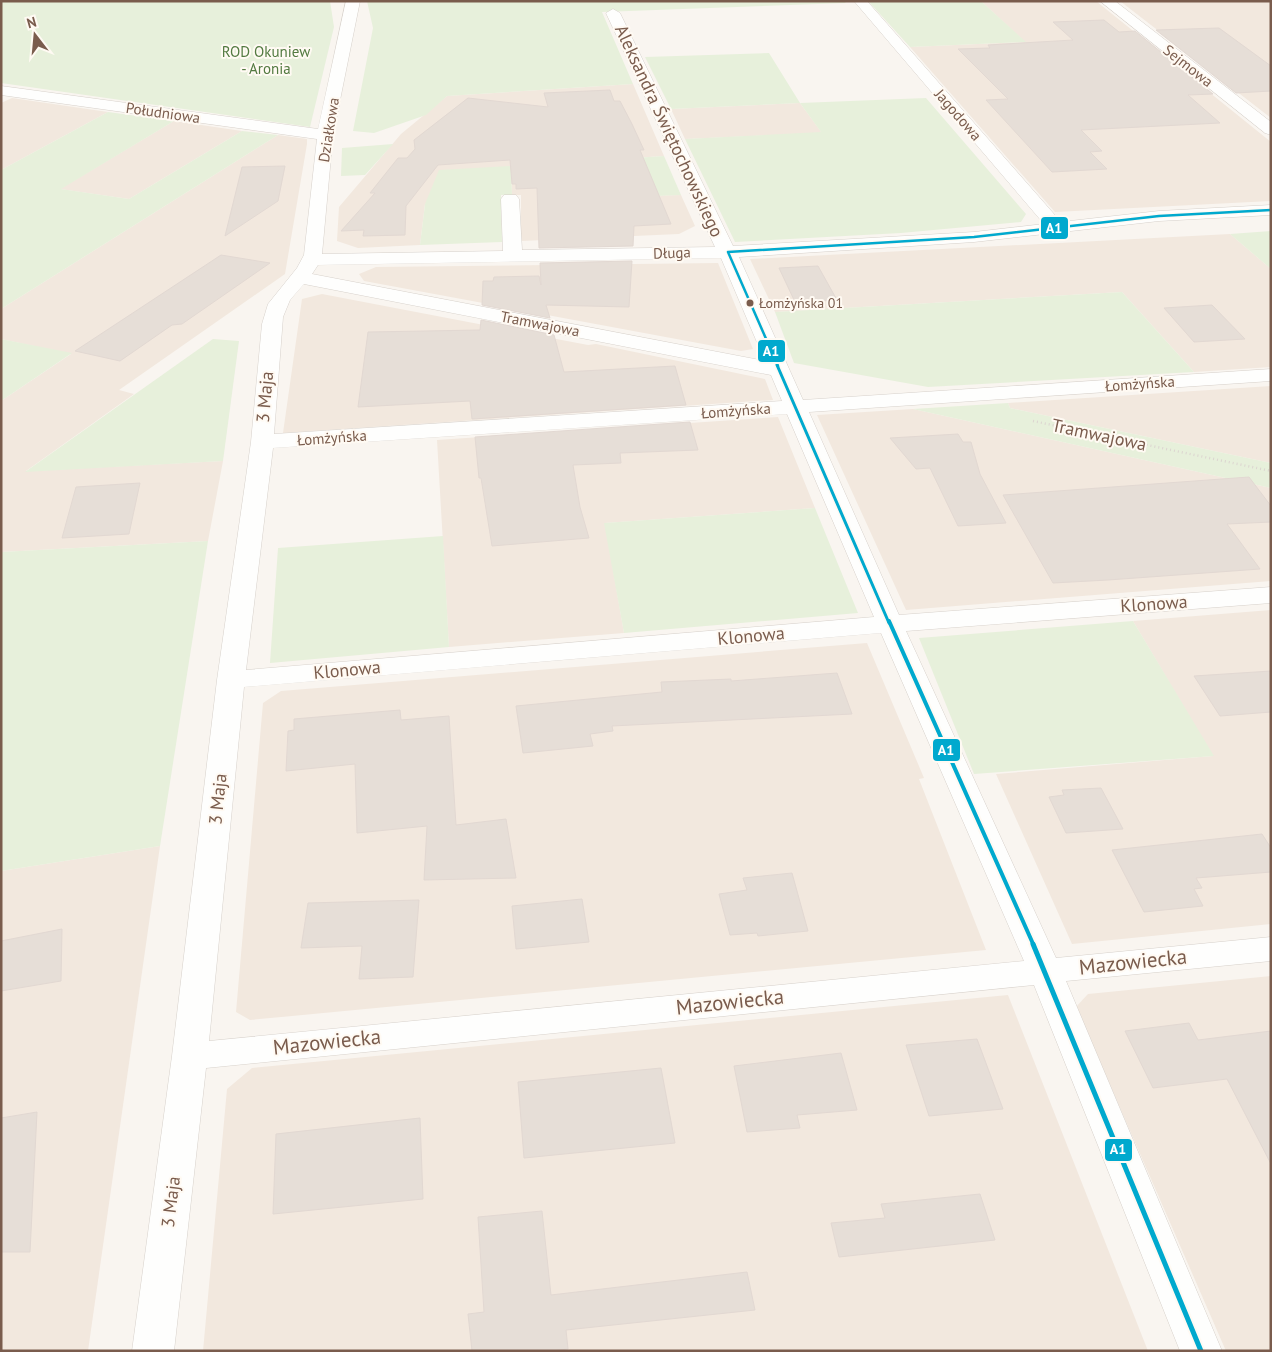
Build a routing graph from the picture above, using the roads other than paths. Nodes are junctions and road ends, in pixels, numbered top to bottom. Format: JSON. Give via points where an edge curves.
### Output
{"nodes":[{"id":1,"x":353,"y":1,"type":"edge"},
{"id":2,"x":860,"y":1,"type":"edge"},
{"id":3,"x":1106,"y":1,"type":"edge"},
{"id":4,"x":613,"y":13,"type":"dead end"},
{"id":5,"x":1,"y":90,"type":"edge"},
{"id":6,"x":1271,"y":130,"type":"edge"},
{"id":7,"x":325,"y":135,"type":"junction"},
{"id":8,"x":510,"y":199,"type":"dead end"},
{"id":9,"x":1271,"y":210,"type":"edge"},
{"id":10,"x":1057,"y":228,"type":"junction"},
{"id":11,"x":728,"y":252,"type":"junction"},
{"id":12,"x":513,"y":257,"type":"junction"},
{"id":13,"x":306,"y":269,"type":"junction"},
{"id":14,"x":780,"y":370,"type":"junction"},
{"id":15,"x":1271,"y":376,"type":"edge"},
{"id":16,"x":797,"y":407,"type":"junction"},
{"id":17,"x":262,"y":442,"type":"junction"},
{"id":18,"x":1271,"y":595,"type":"edge"},
{"id":19,"x":890,"y":624,"type":"junction"},
{"id":20,"x":231,"y":680,"type":"junction"},
{"id":21,"x":1271,"y":949,"type":"edge"},
{"id":22,"x":1045,"y":971,"type":"junction"},
{"id":23,"x":190,"y":1056,"type":"junction"},
{"id":24,"x":153,"y":1351,"type":"edge"},
{"id":25,"x":1201,"y":1351,"type":"edge"}],
"edges":[{"from":1,"to":7,"type":"street","name":"Działkowa"},
{"from":2,"to":10,"type":"street","name":"Jagodowa"},
{"from":3,"to":6,"type":"street","name":"Sejmowa"},
{"from":4,"to":11,"type":"street","name":"Aleksandra Świętochowskiego"},
{"from":5,"to":7,"type":"street","name":"Południowa"},
{"from":7,"to":13,"type":"street","name":"Działkowa","via":[[320,194]]},
{"from":8,"to":12,"type":"street"},
{"from":9,"to":10,"type":"street","name":"Długa","via":[[1159,216]]},
{"from":10,"to":11,"type":"street","name":"Długa","via":[[974,238]]},
{"from":11,"to":12,"type":"street","name":"Długa"},
{"from":11,"to":14,"type":"street","name":"Aleksandra Świętochowskiego"},
{"from":12,"to":13,"type":"street","name":"Długa"},
{"from":13,"to":14,"type":"street","name":"Tramwajowa"},
{"from":13,"to":17,"type":"street","name":"3 Maja","via":[[274,312]]},
{"from":14,"to":16,"type":"street","name":"Aleksandra Świętochowskiego"},
{"from":15,"to":16,"type":"street","name":"Łomżyńska"},
{"from":16,"to":17,"type":"street","name":"Łomżyńska"},
{"from":16,"to":19,"type":"street","name":"Aleksandra Świętochowskiego"},
{"from":17,"to":20,"type":"street","name":"3 Maja"},
{"from":18,"to":19,"type":"street","name":"Klonowa"},
{"from":19,"to":20,"type":"street","name":"Klonowa"},
{"from":19,"to":22,"type":"street","name":"Aleksandra Świętochowskiego"},
{"from":20,"to":23,"type":"street","name":"3 Maja"},
{"from":21,"to":22,"type":"street","name":"Mazowiecka"},
{"from":22,"to":23,"type":"street","name":"Mazowiecka"},
{"from":22,"to":25,"type":"street","name":"Aleksandra Świętochowskiego"},
{"from":23,"to":24,"type":"street","name":"3 Maja"}]}
